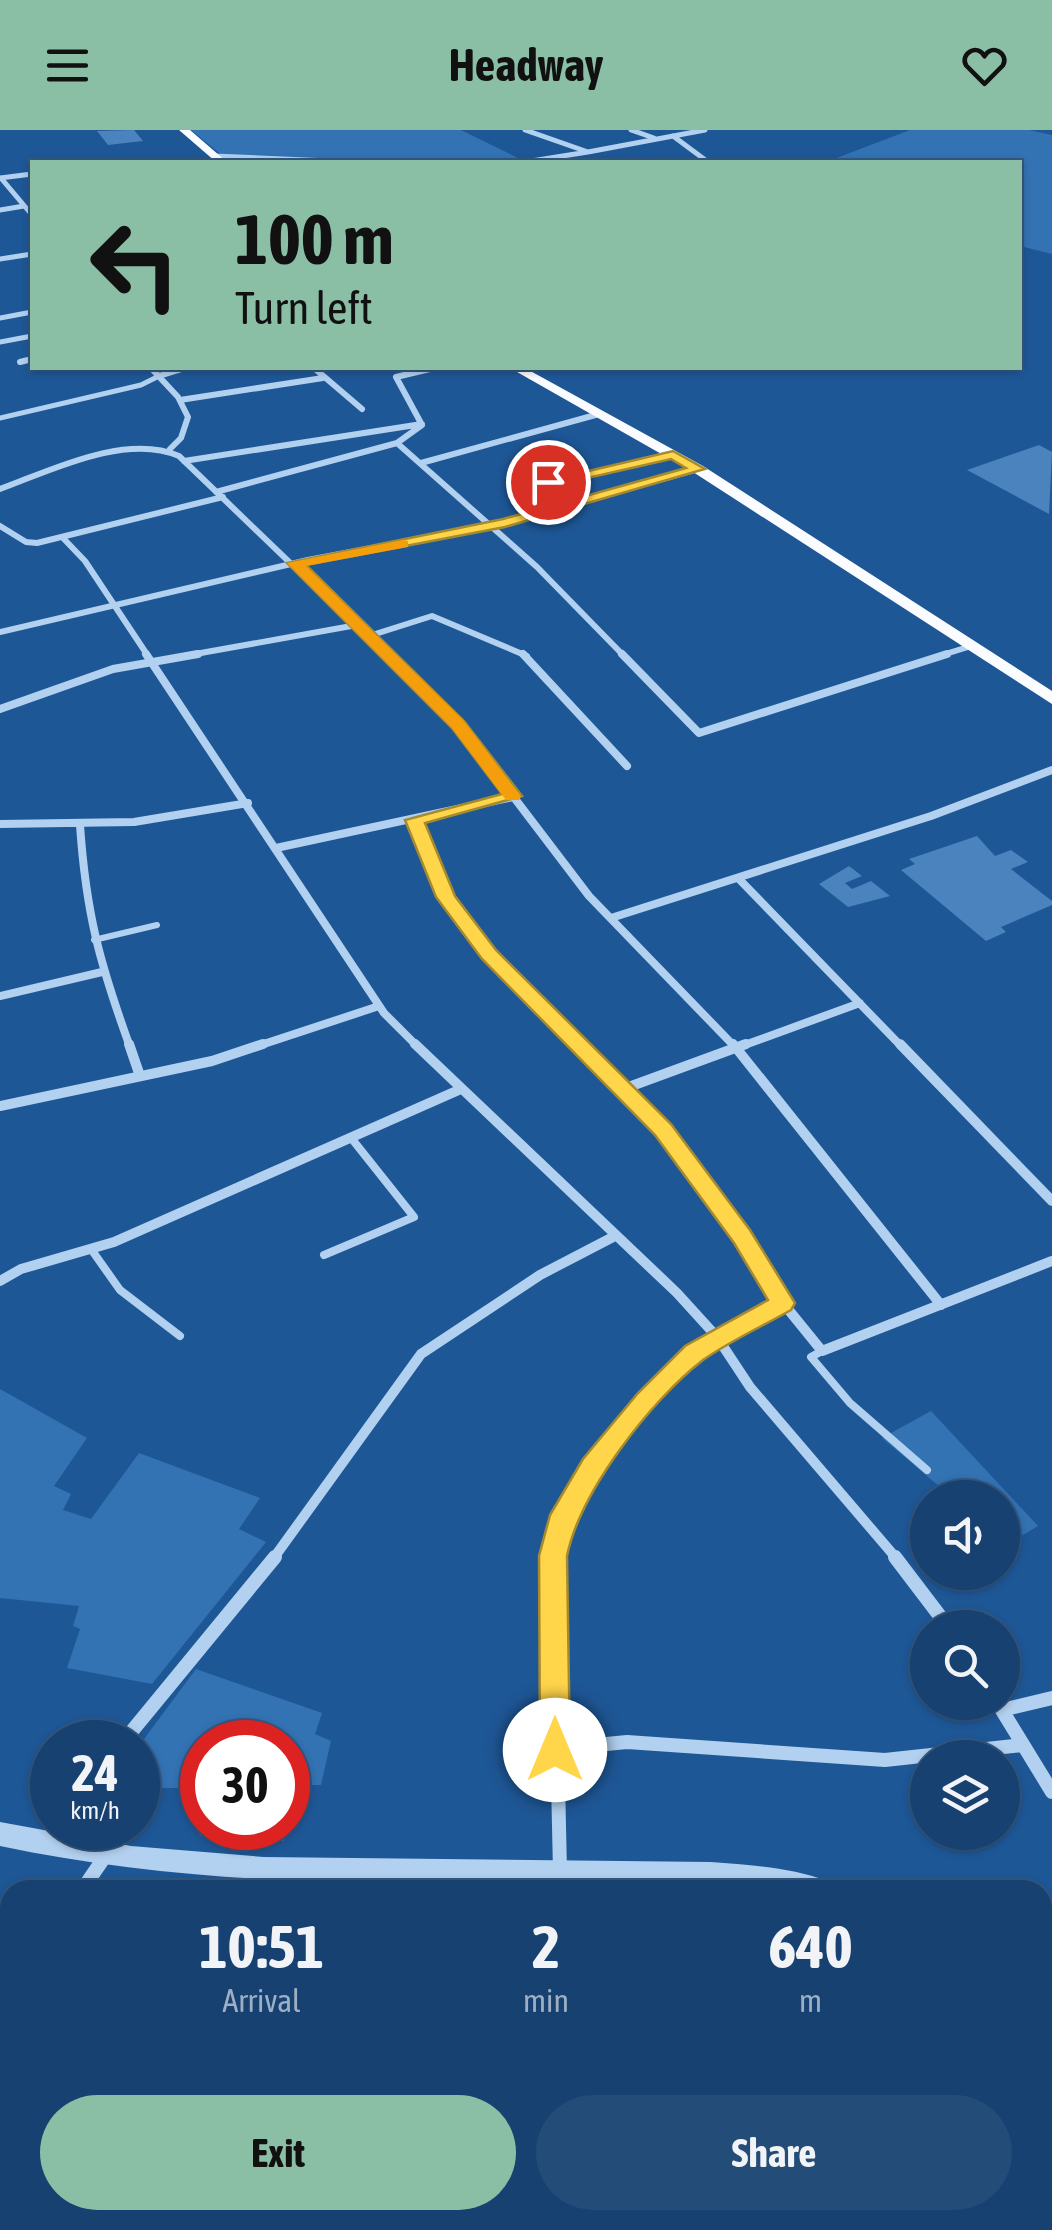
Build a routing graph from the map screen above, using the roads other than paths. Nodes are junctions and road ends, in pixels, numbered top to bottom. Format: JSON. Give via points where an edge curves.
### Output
{"nodes":[{"id":1,"x":184,"y":130,"type":"edge"},
{"id":2,"x":525,"y":130,"type":"edge"},
{"id":3,"x":631,"y":130,"type":"edge"},
{"id":4,"x":705,"y":130,"type":"edge"},
{"id":5,"x":672,"y":136,"type":"junction"},
{"id":6,"x":654,"y":138,"type":"junction"},
{"id":7,"x":588,"y":152,"type":"junction"},
{"id":8,"x":218,"y":160,"type":"edge"},
{"id":9,"x":538,"y":160,"type":"edge"},
{"id":10,"x":705,"y":160,"type":"edge"},
{"id":11,"x":30,"y":174,"type":"edge"},
{"id":12,"x":0,"y":178,"type":"edge"},
{"id":13,"x":24,"y":206,"type":"junction"},
{"id":14,"x":0,"y":210,"type":"edge"},
{"id":15,"x":30,"y":212,"type":"edge"},
{"id":16,"x":30,"y":254,"type":"edge"},
{"id":17,"x":0,"y":259,"type":"edge"},
{"id":18,"x":30,"y":312,"type":"edge"},
{"id":19,"x":0,"y":318,"type":"edge"},
{"id":20,"x":30,"y":336,"type":"edge"},
{"id":21,"x":0,"y":342,"type":"edge"},
{"id":22,"x":30,"y":360,"type":"edge"},
{"id":23,"x":20,"y":362,"type":"dead end"},
{"id":24,"x":153,"y":370,"type":"edge"},
{"id":25,"x":178,"y":370,"type":"edge"},
{"id":26,"x":316,"y":370,"type":"edge"},
{"id":27,"x":426,"y":370,"type":"edge"},
{"id":28,"x":520,"y":370,"type":"edge"},
{"id":29,"x":159,"y":376,"type":"junction"},
{"id":30,"x":323,"y":378,"type":"junction"},
{"id":31,"x":180,"y":400,"type":"junction"},
{"id":32,"x":362,"y":408,"type":"dead end"},
{"id":33,"x":599,"y":414,"type":"junction"},
{"id":34,"x":0,"y":418,"type":"edge"},
{"id":35,"x":422,"y":424,"type":"junction"},
{"id":36,"x":397,"y":443,"type":"junction"},
{"id":37,"x":170,"y":449,"type":"junction"},
{"id":38,"x":673,"y":455,"type":"junction"},
{"id":39,"x":184,"y":461,"type":"junction"},
{"id":40,"x":421,"y":462,"type":"junction"},
{"id":41,"x":698,"y":469,"type":"junction"},
{"id":42,"x":548,"y":482,"type":"dead end"},
{"id":43,"x":0,"y":490,"type":"edge"},
{"id":44,"x":220,"y":494,"type":"junction"},
{"id":45,"x":494,"y":525,"type":"junction"},
{"id":46,"x":0,"y":526,"type":"edge"},
{"id":47,"x":64,"y":538,"type":"junction"},
{"id":48,"x":295,"y":563,"type":"junction"},
{"id":49,"x":111,"y":606,"type":"junction"},
{"id":50,"x":357,"y":625,"type":"junction"},
{"id":51,"x":0,"y":632,"type":"edge"},
{"id":52,"x":369,"y":636,"type":"junction"},
{"id":53,"x":968,"y":646,"type":"junction"},
{"id":54,"x":154,"y":665,"type":"junction"},
{"id":55,"x":1052,"y":700,"type":"edge"},
{"id":56,"x":0,"y":709,"type":"edge"},
{"id":57,"x":627,"y":766,"type":"dead end"},
{"id":58,"x":1052,"y":770,"type":"edge"},
{"id":59,"x":513,"y":796,"type":"junction"},
{"id":60,"x":248,"y":803,"type":"junction"},
{"id":61,"x":414,"y":820,"type":"junction"},
{"id":62,"x":0,"y":824,"type":"edge"},
{"id":63,"x":80,"y":825,"type":"junction"},
{"id":64,"x":276,"y":848,"type":"junction"},
{"id":65,"x":740,"y":879,"type":"junction"},
{"id":66,"x":611,"y":918,"type":"junction"},
{"id":67,"x":157,"y":925,"type":"dead end"},
{"id":68,"x":94,"y":940,"type":"junction"},
{"id":69,"x":102,"y":972,"type":"junction"},
{"id":70,"x":0,"y":996,"type":"edge"},
{"id":71,"x":860,"y":1003,"type":"junction"},
{"id":72,"x":379,"y":1006,"type":"junction"},
{"id":73,"x":737,"y":1050,"type":"junction"},
{"id":74,"x":140,"y":1076,"type":"junction"},
{"id":75,"x":626,"y":1088,"type":"junction"},
{"id":76,"x":461,"y":1089,"type":"junction"},
{"id":77,"x":0,"y":1106,"type":"edge"},
{"id":78,"x":352,"y":1139,"type":"junction"},
{"id":79,"x":1052,"y":1202,"type":"edge"},
{"id":80,"x":614,"y":1236,"type":"junction"},
{"id":81,"x":92,"y":1249,"type":"junction"},
{"id":82,"x":324,"y":1255,"type":"dead end"},
{"id":83,"x":1052,"y":1261,"type":"edge"},
{"id":84,"x":0,"y":1281,"type":"edge"},
{"id":85,"x":783,"y":1303,"type":"junction"},
{"id":86,"x":940,"y":1305,"type":"junction"},
{"id":87,"x":180,"y":1336,"type":"dead end"},
{"id":88,"x":718,"y":1337,"type":"junction"},
{"id":89,"x":822,"y":1350,"type":"junction"},
{"id":90,"x":928,"y":1470,"type":"dead end"},
{"id":91,"x":936,"y":1610,"type":"edge"},
{"id":92,"x":1052,"y":1698,"type":"edge"},
{"id":93,"x":1020,"y":1703,"type":"edge"},
{"id":94,"x":141,"y":1720,"type":"edge"},
{"id":95,"x":1008,"y":1720,"type":"edge"},
{"id":96,"x":1023,"y":1745,"type":"junction"},
{"id":97,"x":555,"y":1750,"type":"junction"},
{"id":98,"x":1052,"y":1792,"type":"edge"},
{"id":99,"x":0,"y":1834,"type":"edge"},
{"id":100,"x":30,"y":1835,"type":"edge"},
{"id":101,"x":94,"y":1850,"type":"edge"},
{"id":102,"x":106,"y":1854,"type":"junction"},
{"id":103,"x":560,"y":1872,"type":"junction"},
{"id":104,"x":89,"y":1880,"type":"edge"},
{"id":105,"x":739,"y":1880,"type":"edge"}],
"edges":[{"from":1,"to":8,"type":"main road"},
{"from":2,"to":7,"type":"street"},
{"from":3,"to":6,"type":"street"},
{"from":4,"to":5,"type":"street"},
{"from":5,"to":6,"type":"street"},
{"from":5,"to":10,"type":"street"},
{"from":6,"to":7,"type":"street"},
{"from":7,"to":9,"type":"street"},
{"from":11,"to":12,"type":"street"},
{"from":12,"to":13,"type":"street"},
{"from":13,"to":14,"type":"street"},
{"from":13,"to":15,"type":"street"},
{"from":16,"to":17,"type":"street"},
{"from":18,"to":19,"type":"street"},
{"from":20,"to":21,"type":"street"},
{"from":22,"to":23,"type":"street"},
{"from":24,"to":29,"type":"street"},
{"from":25,"to":29,"type":"street"},
{"from":26,"to":30,"type":"street"},
{"from":27,"to":35,"type":"street","via":[[396,377]]},
{"from":28,"to":33,"type":"main road"},
{"from":29,"to":31,"type":"street"},
{"from":29,"to":34,"type":"lane"},
{"from":30,"to":31,"type":"street"},
{"from":30,"to":32,"type":"street"},
{"from":31,"to":37,"type":"street","via":[[190,423]]},
{"from":33,"to":38,"type":"main road"},
{"from":33,"to":40,"type":"street"},
{"from":35,"to":36,"type":"street"},
{"from":35,"to":39,"type":"street"},
{"from":36,"to":40,"type":"street"},
{"from":36,"to":44,"type":"street"},
{"from":37,"to":39,"type":"street"},
{"from":37,"to":43,"type":"street","via":[[108,456]]},
{"from":38,"to":41,"type":"main road"},
{"from":38,"to":42,"type":"street"},
{"from":39,"to":44,"type":"street"},
{"from":40,"to":45,"type":"street"},
{"from":41,"to":45,"type":"street"},
{"from":41,"to":53,"type":"main road"},
{"from":44,"to":47,"type":"street"},
{"from":44,"to":48,"type":"street"},
{"from":45,"to":48,"type":"street"},
{"from":45,"to":53,"type":"street","via":[[699,733]]},
{"from":46,"to":47,"type":"street","via":[[26,542]]},
{"from":47,"to":49,"type":"street","via":[[86,561]]},
{"from":48,"to":49,"type":"street"},
{"from":48,"to":50,"type":"street"},
{"from":49,"to":51,"type":"street"},
{"from":49,"to":54,"type":"street"},
{"from":50,"to":52,"type":"street"},
{"from":50,"to":54,"type":"street"},
{"from":52,"to":57,"type":"street","via":[[432,616],[512,646],[532,659]]},
{"from":52,"to":59,"type":"street","via":[[458,724]]},
{"from":53,"to":55,"type":"main road"},
{"from":54,"to":56,"type":"street","via":[[113,669]]},
{"from":54,"to":60,"type":"street"},
{"from":58,"to":65,"type":"street"},
{"from":59,"to":61,"type":"street"},
{"from":59,"to":66,"type":"street"},
{"from":60,"to":63,"type":"street"},
{"from":60,"to":64,"type":"street"},
{"from":61,"to":64,"type":"street"},
{"from":61,"to":75,"type":"street","via":[[463,922]]},
{"from":62,"to":63,"type":"street"},
{"from":63,"to":68,"type":"street"},
{"from":64,"to":72,"type":"street"},
{"from":65,"to":66,"type":"street"},
{"from":65,"to":71,"type":"street"},
{"from":66,"to":73,"type":"street"},
{"from":67,"to":68,"type":"lane"},
{"from":68,"to":69,"type":"street"},
{"from":69,"to":70,"type":"street"},
{"from":69,"to":74,"type":"street"},
{"from":71,"to":73,"type":"street"},
{"from":71,"to":79,"type":"street"},
{"from":72,"to":74,"type":"street","via":[[212,1061]]},
{"from":72,"to":76,"type":"street"},
{"from":73,"to":75,"type":"street"},
{"from":73,"to":86,"type":"street"},
{"from":74,"to":77,"type":"street"},
{"from":75,"to":85,"type":"street","via":[[683,1154]]},
{"from":76,"to":78,"type":"street"},
{"from":76,"to":80,"type":"street"},
{"from":78,"to":81,"type":"street"},
{"from":78,"to":82,"type":"lane","via":[[414,1217]]},
{"from":80,"to":88,"type":"street"},
{"from":80,"to":94,"type":"street","via":[[540,1275],[421,1354],[290,1538]]},
{"from":81,"to":84,"type":"street"},
{"from":81,"to":87,"type":"lane","via":[[120,1290]]},
{"from":83,"to":86,"type":"street"},
{"from":85,"to":88,"type":"street"},
{"from":85,"to":89,"type":"street"},
{"from":86,"to":89,"type":"street"},
{"from":88,"to":91,"type":"street","via":[[750,1386]]},
{"from":88,"to":97,"type":"street","via":[[647,1401],[593,1468],[560,1524],[553,1556]]},
{"from":89,"to":90,"type":"lane","via":[[810,1357],[850,1403]]},
{"from":92,"to":93,"type":"street"},
{"from":95,"to":96,"type":"street"},
{"from":96,"to":97,"type":"street","via":[[885,1760],[627,1742]]},
{"from":96,"to":98,"type":"street"},
{"from":97,"to":103,"type":"street"},
{"from":99,"to":100,"type":"street"},
{"from":101,"to":102,"type":"street"},
{"from":102,"to":103,"type":"street","via":[[234,1870]]},
{"from":102,"to":104,"type":"street"},
{"from":103,"to":105,"type":"street","via":[[695,1872]]}]}
